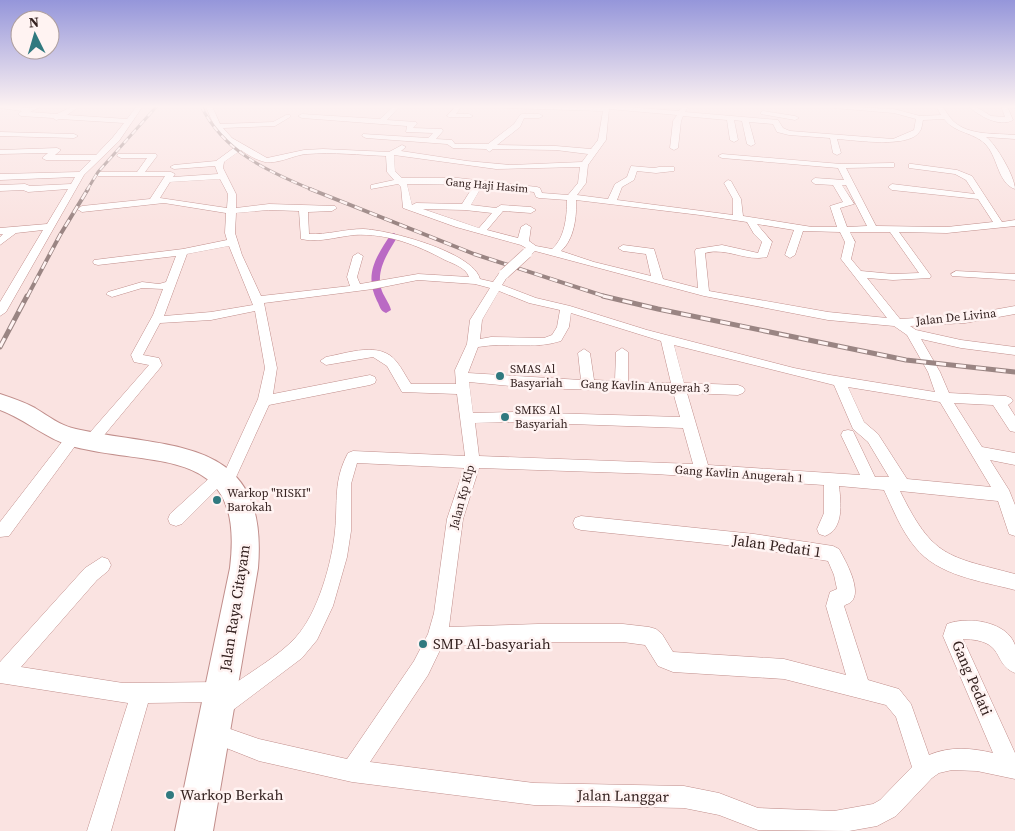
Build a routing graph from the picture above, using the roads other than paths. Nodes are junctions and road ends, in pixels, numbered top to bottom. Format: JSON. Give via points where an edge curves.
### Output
{"nodes":[{"id":1,"x":63,"y":145,"type":"edge"},
{"id":2,"x":110,"y":145,"type":"edge"},
{"id":3,"x":237,"y":145,"type":"edge"},
{"id":4,"x":452,"y":145,"type":"edge"},
{"id":5,"x":598,"y":145,"type":"edge"},
{"id":6,"x":674,"y":145,"type":"edge"},
{"id":7,"x":835,"y":145,"type":"edge"},
{"id":8,"x":989,"y":145,"type":"edge"},
{"id":9,"x":491,"y":146,"type":"junction"},
{"id":10,"x":240,"y":147,"type":"junction"},
{"id":11,"x":402,"y":147,"type":"dead end"},
{"id":12,"x":674,"y":148,"type":"dead end"},
{"id":13,"x":57,"y":150,"type":"junction"},
{"id":14,"x":0,"y":152,"type":"edge"},
{"id":15,"x":593,"y":152,"type":"junction"},
{"id":16,"x":392,"y":153,"type":"junction"},
{"id":17,"x":837,"y":153,"type":"dead end"},
{"id":18,"x":120,"y":156,"type":"dead end"},
{"id":19,"x":722,"y":156,"type":"dead end"},
{"id":20,"x":99,"y":157,"type":"junction"},
{"id":21,"x":46,"y":158,"type":"junction"},
{"id":22,"x":465,"y":162,"type":"junction"},
{"id":23,"x":219,"y":163,"type":"junction"},
{"id":24,"x":484,"y":164,"type":"junction"},
{"id":25,"x":820,"y":164,"type":"junction"},
{"id":26,"x":891,"y":164,"type":"dead end"},
{"id":27,"x":584,"y":165,"type":"junction"},
{"id":28,"x":841,"y":166,"type":"junction"},
{"id":29,"x":912,"y":166,"type":"dead end"},
{"id":30,"x":174,"y":167,"type":"dead end"},
{"id":31,"x":670,"y":169,"type":"dead end"},
{"id":32,"x":140,"y":173,"type":"junction"},
{"id":33,"x":81,"y":174,"type":"junction"},
{"id":34,"x":101,"y":174,"type":"dead end"},
{"id":35,"x":223,"y":176,"type":"junction"},
{"id":36,"x":0,"y":177,"type":"edge"},
{"id":37,"x":21,"y":177,"type":"junction"},
{"id":38,"x":536,"y":177,"type":"junction"},
{"id":39,"x":167,"y":180,"type":"junction"},
{"id":40,"x":401,"y":181,"type":"junction"},
{"id":41,"x":458,"y":181,"type":"junction"},
{"id":42,"x":815,"y":181,"type":"dead end"},
{"id":43,"x":832,"y":182,"type":"junction"},
{"id":44,"x":480,"y":183,"type":"junction"},
{"id":45,"x":728,"y":183,"type":"dead end"},
{"id":46,"x":850,"y":183,"type":"junction"},
{"id":47,"x":74,"y":186,"type":"junction"},
{"id":48,"x":374,"y":186,"type":"dead end"},
{"id":49,"x":1015,"y":186,"type":"edge"},
{"id":50,"x":892,"y":187,"type":"dead end"},
{"id":51,"x":0,"y":188,"type":"edge"},
{"id":52,"x":982,"y":197,"type":"junction"},
{"id":53,"x":571,"y":198,"type":"junction"},
{"id":54,"x":154,"y":200,"type":"junction"},
{"id":55,"x":611,"y":202,"type":"junction"},
{"id":56,"x":408,"y":207,"type":"junction"},
{"id":57,"x":465,"y":207,"type":"junction"},
{"id":58,"x":332,"y":208,"type":"dead end"},
{"id":59,"x":303,"y":209,"type":"junction"},
{"id":60,"x":82,"y":210,"type":"dead end"},
{"id":61,"x":531,"y":210,"type":"dead end"},
{"id":62,"x":231,"y":211,"type":"junction"},
{"id":63,"x":498,"y":211,"type":"junction"},
{"id":64,"x":738,"y":218,"type":"junction"},
{"id":65,"x":962,"y":219,"type":"dead end"},
{"id":66,"x":750,"y":220,"type":"junction"},
{"id":67,"x":1015,"y":223,"type":"edge"},
{"id":68,"x":1000,"y":226,"type":"junction"},
{"id":69,"x":49,"y":227,"type":"junction"},
{"id":70,"x":526,"y":227,"type":"dead end"},
{"id":71,"x":873,"y":228,"type":"junction"},
{"id":72,"x":971,"y":228,"type":"junction"},
{"id":73,"x":799,"y":229,"type":"junction"},
{"id":74,"x":13,"y":230,"type":"junction"},
{"id":75,"x":844,"y":230,"type":"junction"},
{"id":76,"x":893,"y":230,"type":"junction"},
{"id":77,"x":0,"y":231,"type":"edge"},
{"id":78,"x":481,"y":231,"type":"junction"},
{"id":79,"x":0,"y":242,"type":"edge"},
{"id":80,"x":234,"y":242,"type":"junction"},
{"id":81,"x":528,"y":248,"type":"junction"},
{"id":82,"x":624,"y":248,"type":"dead end"},
{"id":83,"x":183,"y":252,"type":"junction"},
{"id":84,"x":554,"y":252,"type":"junction"},
{"id":85,"x":790,"y":255,"type":"dead end"},
{"id":86,"x":358,"y":256,"type":"dead end"},
{"id":87,"x":98,"y":262,"type":"dead end"},
{"id":88,"x":860,"y":274,"type":"junction"},
{"id":89,"x":956,"y":274,"type":"dead end"},
{"id":90,"x":1015,"y":277,"type":"edge"},
{"id":91,"x":475,"y":281,"type":"junction"},
{"id":92,"x":658,"y":281,"type":"junction"},
{"id":93,"x":172,"y":284,"type":"junction"},
{"id":94,"x":496,"y":286,"type":"junction"},
{"id":95,"x":356,"y":288,"type":"junction"},
{"id":96,"x":112,"y":294,"type":"dead end"},
{"id":97,"x":704,"y":294,"type":"junction"},
{"id":98,"x":259,"y":304,"type":"junction"},
{"id":99,"x":566,"y":308,"type":"junction"},
{"id":100,"x":1015,"y":310,"type":"edge"},
{"id":101,"x":0,"y":312,"type":"edge"},
{"id":102,"x":157,"y":320,"type":"junction"},
{"id":103,"x":897,"y":323,"type":"junction"},
{"id":104,"x":912,"y":333,"type":"junction"},
{"id":105,"x":667,"y":339,"type":"junction"},
{"id":106,"x":473,"y":344,"type":"junction"},
{"id":107,"x":1015,"y":351,"type":"edge"},
{"id":108,"x":622,"y":352,"type":"dead end"},
{"id":109,"x":584,"y":353,"type":"dead end"},
{"id":110,"x":326,"y":361,"type":"dead end"},
{"id":111,"x":370,"y":380,"type":"dead end"},
{"id":112,"x":839,"y":382,"type":"junction"},
{"id":113,"x":462,"y":383,"type":"junction"},
{"id":114,"x":588,"y":384,"type":"junction"},
{"id":115,"x":621,"y":386,"type":"junction"},
{"id":116,"x":680,"y":387,"type":"junction"},
{"id":117,"x":738,"y":390,"type":"dead end"},
{"id":118,"x":944,"y":398,"type":"junction"},
{"id":119,"x":0,"y":402,"type":"edge"},
{"id":120,"x":264,"y":402,"type":"junction"},
{"id":121,"x":468,"y":418,"type":"junction"},
{"id":122,"x":690,"y":423,"type":"junction"},
{"id":123,"x":1015,"y":427,"type":"edge"},
{"id":124,"x":848,"y":435,"type":"dead end"},
{"id":125,"x":82,"y":440,"type":"junction"},
{"id":126,"x":978,"y":452,"type":"junction"},
{"id":127,"x":1015,"y":459,"type":"edge"},
{"id":128,"x":473,"y":463,"type":"junction"},
{"id":129,"x":702,"y":471,"type":"junction"},
{"id":130,"x":224,"y":479,"type":"junction"},
{"id":131,"x":831,"y":481,"type":"junction"},
{"id":132,"x":870,"y":481,"type":"junction"},
{"id":133,"x":895,"y":484,"type":"junction"},
{"id":134,"x":1006,"y":492,"type":"edge"},
{"id":135,"x":176,"y":519,"type":"dead end"},
{"id":136,"x":581,"y":524,"type":"dead end"},
{"id":137,"x":825,"y":529,"type":"dead end"},
{"id":138,"x":1015,"y":529,"type":"edge"},
{"id":139,"x":3,"y":531,"type":"dead end"},
{"id":140,"x":102,"y":565,"type":"dead end"},
{"id":141,"x":1015,"y":582,"type":"edge"},
{"id":142,"x":437,"y":637,"type":"junction"},
{"id":143,"x":1015,"y":663,"type":"edge"},
{"id":144,"x":1,"y":673,"type":"edge"},
{"id":145,"x":860,"y":687,"type":"junction"},
{"id":146,"x":141,"y":693,"type":"junction"},
{"id":147,"x":217,"y":711,"type":"junction"},
{"id":148,"x":1013,"y":767,"type":"edge"},
{"id":149,"x":924,"y":770,"type":"junction"},
{"id":150,"x":352,"y":771,"type":"junction"},
{"id":151,"x":760,"y":825,"type":"edge"},
{"id":152,"x":837,"y":826,"type":"edge"},
{"id":153,"x":99,"y":831,"type":"edge"},
{"id":154,"x":194,"y":831,"type":"edge"}],
"edges":[{"from":1,"to":13,"type":"street"},
{"from":2,"to":20,"type":"street"},
{"from":3,"to":10,"type":"street"},
{"from":4,"to":9,"type":"street"},
{"from":5,"to":15,"type":"street"},
{"from":6,"to":12,"type":"street"},
{"from":7,"to":17,"type":"street"},
{"from":8,"to":49,"type":"street"},
{"from":9,"to":15,"type":"street"},
{"from":9,"to":24,"type":"street"},
{"from":10,"to":16,"type":"street","via":[[267,160],[304,152]]},
{"from":10,"to":23,"type":"street"},
{"from":11,"to":16,"type":"street"},
{"from":13,"to":14,"type":"street"},
{"from":13,"to":21,"type":"street"},
{"from":15,"to":27,"type":"street"},
{"from":16,"to":22,"type":"street"},
{"from":16,"to":40,"type":"street","via":[[391,172]]},
{"from":18,"to":32,"type":"street","via":[[153,156]]},
{"from":19,"to":25,"type":"street"},
{"from":20,"to":21,"type":"street"},
{"from":20,"to":33,"type":"street"},
{"from":21,"to":37,"type":"street"},
{"from":22,"to":24,"type":"street"},
{"from":22,"to":41,"type":"street"},
{"from":23,"to":30,"type":"street"},
{"from":23,"to":35,"type":"street"},
{"from":24,"to":38,"type":"street","via":[[512,167]]},
{"from":25,"to":28,"type":"street"},
{"from":25,"to":43,"type":"street"},
{"from":26,"to":28,"type":"street"},
{"from":27,"to":38,"type":"street","via":[[562,163]]},
{"from":27,"to":53,"type":"street","via":[[582,182]]},
{"from":28,"to":46,"type":"street"},
{"from":29,"to":52,"type":"street","via":[[955,168],[973,181]]},
{"from":31,"to":55,"type":"street","via":[[634,168],[631,178],[618,186]]},
{"from":32,"to":34,"type":"street"},
{"from":32,"to":39,"type":"street","via":[[168,173]]},
{"from":33,"to":37,"type":"street"},
{"from":33,"to":47,"type":"street"},
{"from":35,"to":39,"type":"street"},
{"from":35,"to":62,"type":"street","via":[[231,190]]},
{"from":36,"to":37,"type":"street"},
{"from":38,"to":44,"type":"street","name":"Gang Haji Hasim"},
{"from":38,"to":53,"type":"street","name":"Gang Haji Hasim","via":[[539,195]]},
{"from":39,"to":54,"type":"street"},
{"from":40,"to":41,"type":"street","name":"Gang Haji Hasim"},
{"from":40,"to":48,"type":"street","name":"Gang Haji Hasim"},
{"from":40,"to":56,"type":"street","via":[[405,186],[404,204]]},
{"from":41,"to":44,"type":"street","name":"Gang Haji Hasim"},
{"from":42,"to":43,"type":"street"},
{"from":43,"to":46,"type":"street"},
{"from":43,"to":75,"type":"street","via":[[849,204],[835,206]]},
{"from":44,"to":57,"type":"street"},
{"from":45,"to":64,"type":"street","via":[[737,199]]},
{"from":46,"to":71,"type":"street"},
{"from":47,"to":51,"type":"street","via":[[28,190],[25,187]]},
{"from":47,"to":69,"type":"street"},
{"from":50,"to":52,"type":"street"},
{"from":52,"to":68,"type":"street"},
{"from":53,"to":55,"type":"street","name":"Gang Haji Hasim"},
{"from":53,"to":84,"type":"street","via":[[571,218],[561,246]]},
{"from":54,"to":60,"type":"street"},
{"from":54,"to":62,"type":"street","via":[[175,200]]},
{"from":55,"to":64,"type":"street","name":"Gang Haji Hasim"},
{"from":56,"to":57,"type":"street"},
{"from":56,"to":78,"type":"street","name":"Jalan De Livina"},
{"from":57,"to":63,"type":"street"},
{"from":58,"to":59,"type":"street"},
{"from":59,"to":62,"type":"street","via":[[265,207]]},
{"from":59,"to":91,"type":"street","via":[[304,237],[359,232],[394,235],[421,244],[469,268]]},
{"from":61,"to":63,"type":"street","via":[[503,207]]},
{"from":62,"to":80,"type":"street","via":[[230,228]]},
{"from":63,"to":78,"type":"street"},
{"from":64,"to":66,"type":"street","name":"Gang Haji Hasim"},
{"from":65,"to":72,"type":"street"},
{"from":66,"to":73,"type":"street","name":"Gang Haji Hasim"},
{"from":66,"to":97,"type":"street","via":[[767,242],[763,255],[721,247],[700,251]]},
{"from":67,"to":68,"type":"street","name":"Gang Haji Hasim"},
{"from":68,"to":72,"type":"street","name":"Gang Haji Hasim"},
{"from":69,"to":74,"type":"street"},
{"from":69,"to":101,"type":"street"},
{"from":70,"to":81,"type":"street","via":[[523,239]]},
{"from":71,"to":75,"type":"street","name":"Gang Haji Hasim"},
{"from":71,"to":76,"type":"street","name":"Gang Haji Hasim"},
{"from":72,"to":76,"type":"street","name":"Gang Haji Hasim"},
{"from":73,"to":75,"type":"street","name":"Gang Haji Hasim"},
{"from":73,"to":85,"type":"street"},
{"from":74,"to":77,"type":"street"},
{"from":74,"to":79,"type":"street"},
{"from":75,"to":88,"type":"street","via":[[850,245],[846,259]]},
{"from":76,"to":88,"type":"street","via":[[926,276]]},
{"from":78,"to":81,"type":"street","name":"Jalan De Livina"},
{"from":80,"to":83,"type":"street"},
{"from":80,"to":98,"type":"street"},
{"from":81,"to":84,"type":"street","name":"Jalan De Livina"},
{"from":81,"to":94,"type":"street","bridge":true},
{"from":82,"to":92,"type":"street","via":[[650,251]]},
{"from":83,"to":87,"type":"street"},
{"from":83,"to":93,"type":"street"},
{"from":84,"to":92,"type":"street","name":"Jalan De Livina"},
{"from":86,"to":95,"type":"street","via":[[352,277]]},
{"from":88,"to":103,"type":"street"},
{"from":89,"to":90,"type":"street"},
{"from":91,"to":94,"type":"street"},
{"from":91,"to":95,"type":"street","via":[[418,277]]},
{"from":92,"to":97,"type":"street","name":"Jalan De Livina"},
{"from":93,"to":96,"type":"street","via":[[159,287],[142,285]]},
{"from":93,"to":102,"type":"street"},
{"from":94,"to":99,"type":"street","via":[[523,298]]},
{"from":94,"to":106,"type":"street","name":"Jalan Kp Klp","via":[[476,320]]},
{"from":95,"to":98,"type":"street"},
{"from":97,"to":103,"type":"street","name":"Jalan De Livina","via":[[828,316]]},
{"from":98,"to":102,"type":"street","via":[[211,316]]},
{"from":98,"to":120,"type":"street","via":[[271,368]]},
{"from":99,"to":105,"type":"street"},
{"from":99,"to":106,"type":"street","via":[[563,327],[557,338],[552,340]]},
{"from":100,"to":103,"type":"street","name":"Jalan De Livina","via":[[965,319]]},
{"from":102,"to":125,"type":"street","via":[[136,358],[155,361],[156,365]]},
{"from":103,"to":104,"type":"street"},
{"from":104,"to":107,"type":"street"},
{"from":104,"to":118,"type":"street","via":[[934,372]]},
{"from":105,"to":112,"type":"street"},
{"from":105,"to":116,"type":"street"},
{"from":106,"to":113,"type":"street","name":"Jalan Kp Klp","via":[[461,370]]},
{"from":108,"to":115,"type":"street"},
{"from":109,"to":114,"type":"street"},
{"from":110,"to":113,"type":"street","via":[[379,354],[391,362],[408,389]]},
{"from":111,"to":120,"type":"street"},
{"from":112,"to":118,"type":"street"},
{"from":112,"to":133,"type":"street","via":[[858,425],[873,438]]},
{"from":113,"to":114,"type":"street","name":"Gang Kavlin Anugerah 3"},
{"from":113,"to":121,"type":"street","name":"Jalan Kp Klp"},
{"from":114,"to":115,"type":"street","name":"Gang Kavlin Anugerah 3"},
{"from":115,"to":116,"type":"street","name":"Gang Kavlin Anugerah 3"},
{"from":116,"to":117,"type":"street","name":"Gang Kavlin Anugerah 3"},
{"from":116,"to":122,"type":"street"},
{"from":118,"to":123,"type":"street","via":[[1002,401]]},
{"from":118,"to":126,"type":"street"},
{"from":119,"to":125,"type":"main road"},
{"from":120,"to":130,"type":"street"},
{"from":121,"to":122,"type":"street"},
{"from":121,"to":128,"type":"street","name":"Jalan Kp Klp"},
{"from":122,"to":129,"type":"street"},
{"from":124,"to":132,"type":"street"},
{"from":125,"to":130,"type":"main road","via":[[177,457],[216,471]]},
{"from":125,"to":139,"type":"street"},
{"from":126,"to":127,"type":"street"},
{"from":126,"to":134,"type":"street"},
{"from":128,"to":129,"type":"street","name":"Gang Kavlin Anugerah 1"},
{"from":128,"to":142,"type":"street","name":"Jalan Kp Klp","via":[[455,520]]},
{"from":128,"to":147,"type":"street","name":"Gang Kavlin Anugerah 1","via":[[353,457],[343,485],[343,533],[331,584],[315,627],[289,656]]},
{"from":129,"to":131,"type":"street","name":"Gang Kavlin Anugerah 1"},
{"from":130,"to":135,"type":"street"},
{"from":130,"to":147,"type":"main road","name":"Jalan Raya Citayam","via":[[242,511],[246,534],[244,568]]},
{"from":131,"to":132,"type":"street","name":"Gang Kavlin Anugerah 1"},
{"from":131,"to":137,"type":"street","via":[[832,514]]},
{"from":132,"to":133,"type":"street","name":"Gang Kavlin Anugerah 1"},
{"from":133,"to":134,"type":"street","name":"Gang Kavlin Anugerah 1"},
{"from":133,"to":141,"type":"street","via":[[916,535],[937,558]]},
{"from":134,"to":138,"type":"street"},
{"from":136,"to":145,"type":"street","name":"Jalan Pedati 1","via":[[754,541],[833,554],[847,588],[845,596],[836,598],[835,606]]},
{"from":140,"to":144,"type":"street"},
{"from":142,"to":145,"type":"street","via":[[538,633],[649,636],[665,659],[673,662],[784,669]]},
{"from":142,"to":150,"type":"street","name":"Jalan Kp Klp","via":[[421,668]]},
{"from":143,"to":148,"type":"street","name":"Gang Pedati","via":[[999,638],[992,633],[964,629],[954,631],[952,636]]},
{"from":144,"to":146,"type":"street","via":[[123,693]]},
{"from":145,"to":149,"type":"street","via":[[892,696],[904,711]]},
{"from":146,"to":147,"type":"street"},
{"from":146,"to":153,"type":"street"},
{"from":147,"to":150,"type":"street","name":"Jalan Langgar","via":[[259,750]]},
{"from":147,"to":154,"type":"main road","name":"Jalan Raya Citayam"},
{"from":148,"to":149,"type":"street","name":"Jalan Langgar","via":[[952,759]]},
{"from":149,"to":152,"type":"street","name":"Jalan Langgar","via":[[888,808],[877,815]]},
{"from":150,"to":151,"type":"street","name":"Jalan Langgar","via":[[534,794],[684,797],[719,804]]},
{"from":151,"to":152,"type":"street","name":"Jalan Langgar"}]}
